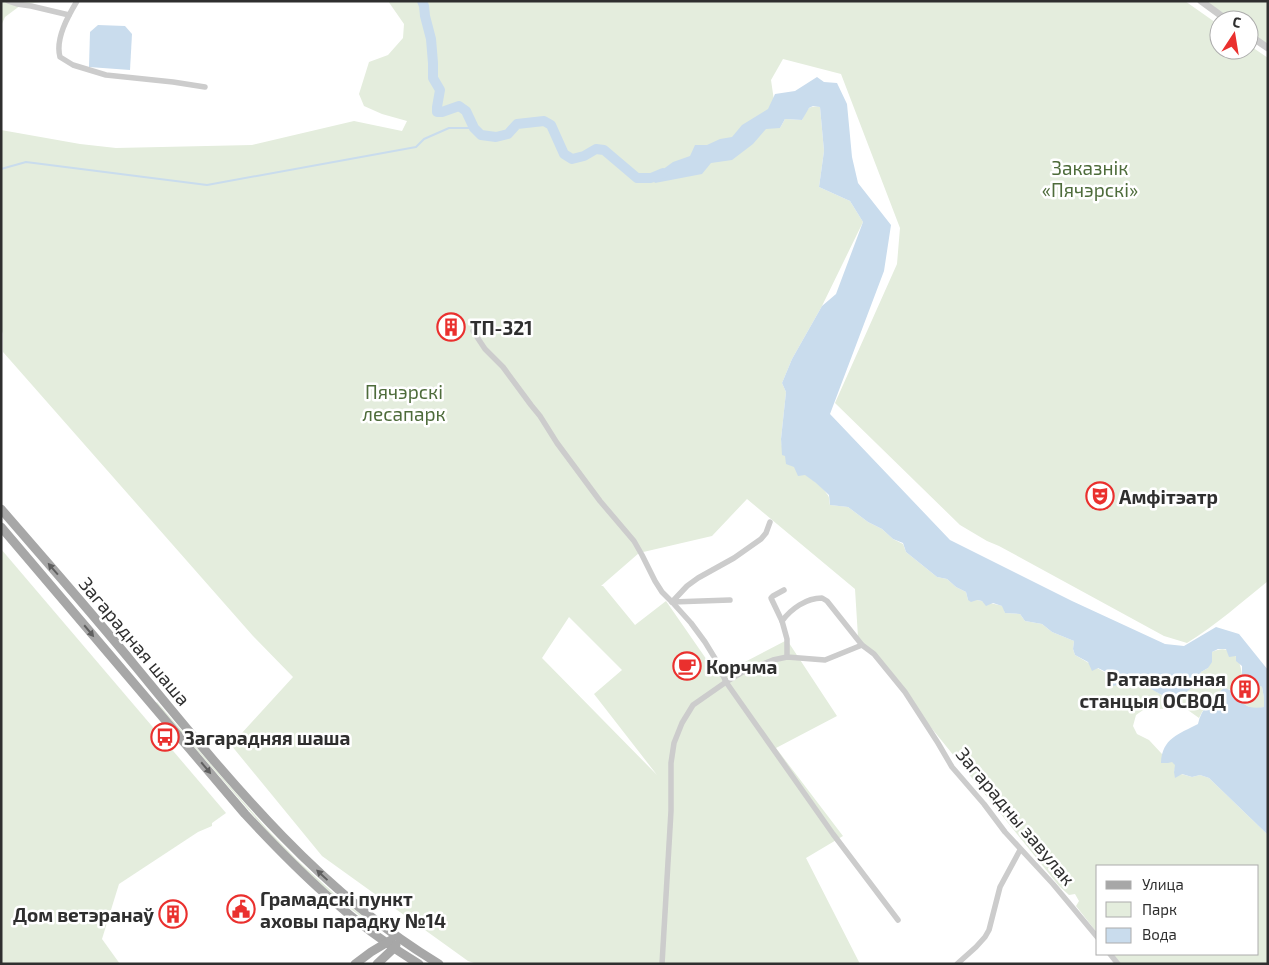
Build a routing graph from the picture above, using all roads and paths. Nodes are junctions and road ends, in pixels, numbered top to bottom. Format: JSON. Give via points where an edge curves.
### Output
{"nodes":[{"id":1,"x":8,"y":1,"type":"edge"},
{"id":2,"x":77,"y":1,"type":"edge"},
{"id":3,"x":1200,"y":1,"type":"edge"},
{"id":4,"x":1213,"y":10,"type":"edge"},
{"id":5,"x":69,"y":15,"type":"junction"},
{"id":6,"x":205,"y":87,"type":"dead end"},
{"id":7,"x":473,"y":330,"type":"dead end"},
{"id":8,"x":1,"y":509,"type":"edge"},
{"id":9,"x":770,"y":522,"type":"dead end"},
{"id":10,"x":1,"y":527,"type":"edge"},
{"id":11,"x":784,"y":590,"type":"dead end"},
{"id":12,"x":730,"y":600,"type":"dead end"},
{"id":13,"x":672,"y":602,"type":"junction"},
{"id":14,"x":782,"y":621,"type":"junction"},
{"id":15,"x":862,"y":645,"type":"junction"},
{"id":16,"x":787,"y":657,"type":"junction"},
{"id":17,"x":726,"y":682,"type":"junction"},
{"id":18,"x":1020,"y":850,"type":"junction"},
{"id":19,"x":898,"y":920,"type":"dead end"},
{"id":20,"x":1096,"y":936,"type":"edge"},
{"id":21,"x":398,"y":938,"type":"junction"},
{"id":22,"x":386,"y":942,"type":"junction"},
{"id":23,"x":394,"y":948,"type":"junction"},
{"id":24,"x":355,"y":964,"type":"edge"},
{"id":25,"x":377,"y":964,"type":"edge"},
{"id":26,"x":419,"y":964,"type":"edge"},
{"id":27,"x":439,"y":964,"type":"edge"},
{"id":28,"x":662,"y":964,"type":"edge"},
{"id":29,"x":957,"y":964,"type":"edge"}],
"edges":[{"from":1,"to":5,"type":"street"},
{"from":2,"to":5,"type":"street"},
{"from":3,"to":4,"type":"street"},
{"from":5,"to":6,"type":"street","via":[[58,42],[58,51],[73,65],[106,75]]},
{"from":7,"to":13,"type":"street","via":[[540,416],[600,501],[634,541],[655,581]]},
{"from":21,"to":8,"type":"main road","name":"Загарадная шаша","one_way":true,"via":[[294,848],[243,793]]},
{"from":9,"to":13,"type":"street","via":[[761,539],[698,578]]},
{"from":10,"to":22,"type":"main road","name":"Загарадная шаша","one_way":true,"via":[[277,849],[357,922]]},
{"from":11,"to":14,"type":"street","via":[[771,598]]},
{"from":12,"to":13,"type":"street"},
{"from":13,"to":17,"type":"street","via":[[705,642]]},
{"from":14,"to":15,"type":"street","name":"Загарадны завулак","via":[[809,600],[822,598]]},
{"from":14,"to":16,"type":"street"},
{"from":15,"to":16,"type":"street","via":[[825,660]]},
{"from":15,"to":18,"type":"street","name":"Загарадны завулак","via":[[874,654],[905,692],[952,768]]},
{"from":16,"to":17,"type":"street","via":[[743,672]]},
{"from":17,"to":19,"type":"street"},
{"from":17,"to":28,"type":"street","via":[[693,705],[674,742]]},
{"from":18,"to":20,"type":"street","name":"Загарадны завулак"},
{"from":18,"to":29,"type":"street","via":[[1000,887],[985,938]]},
{"from":21,"to":22,"type":"main road"},
{"from":21,"to":23,"type":"main road"},
{"from":21,"to":27,"type":"main road","name":"Загарадная шаша"},
{"from":22,"to":23,"type":"main road","name":"Загарадная шаша"},
{"from":22,"to":24,"type":"main road"},
{"from":23,"to":25,"type":"main road"},
{"from":23,"to":26,"type":"main road","name":"Загарадная шаша"}]}
